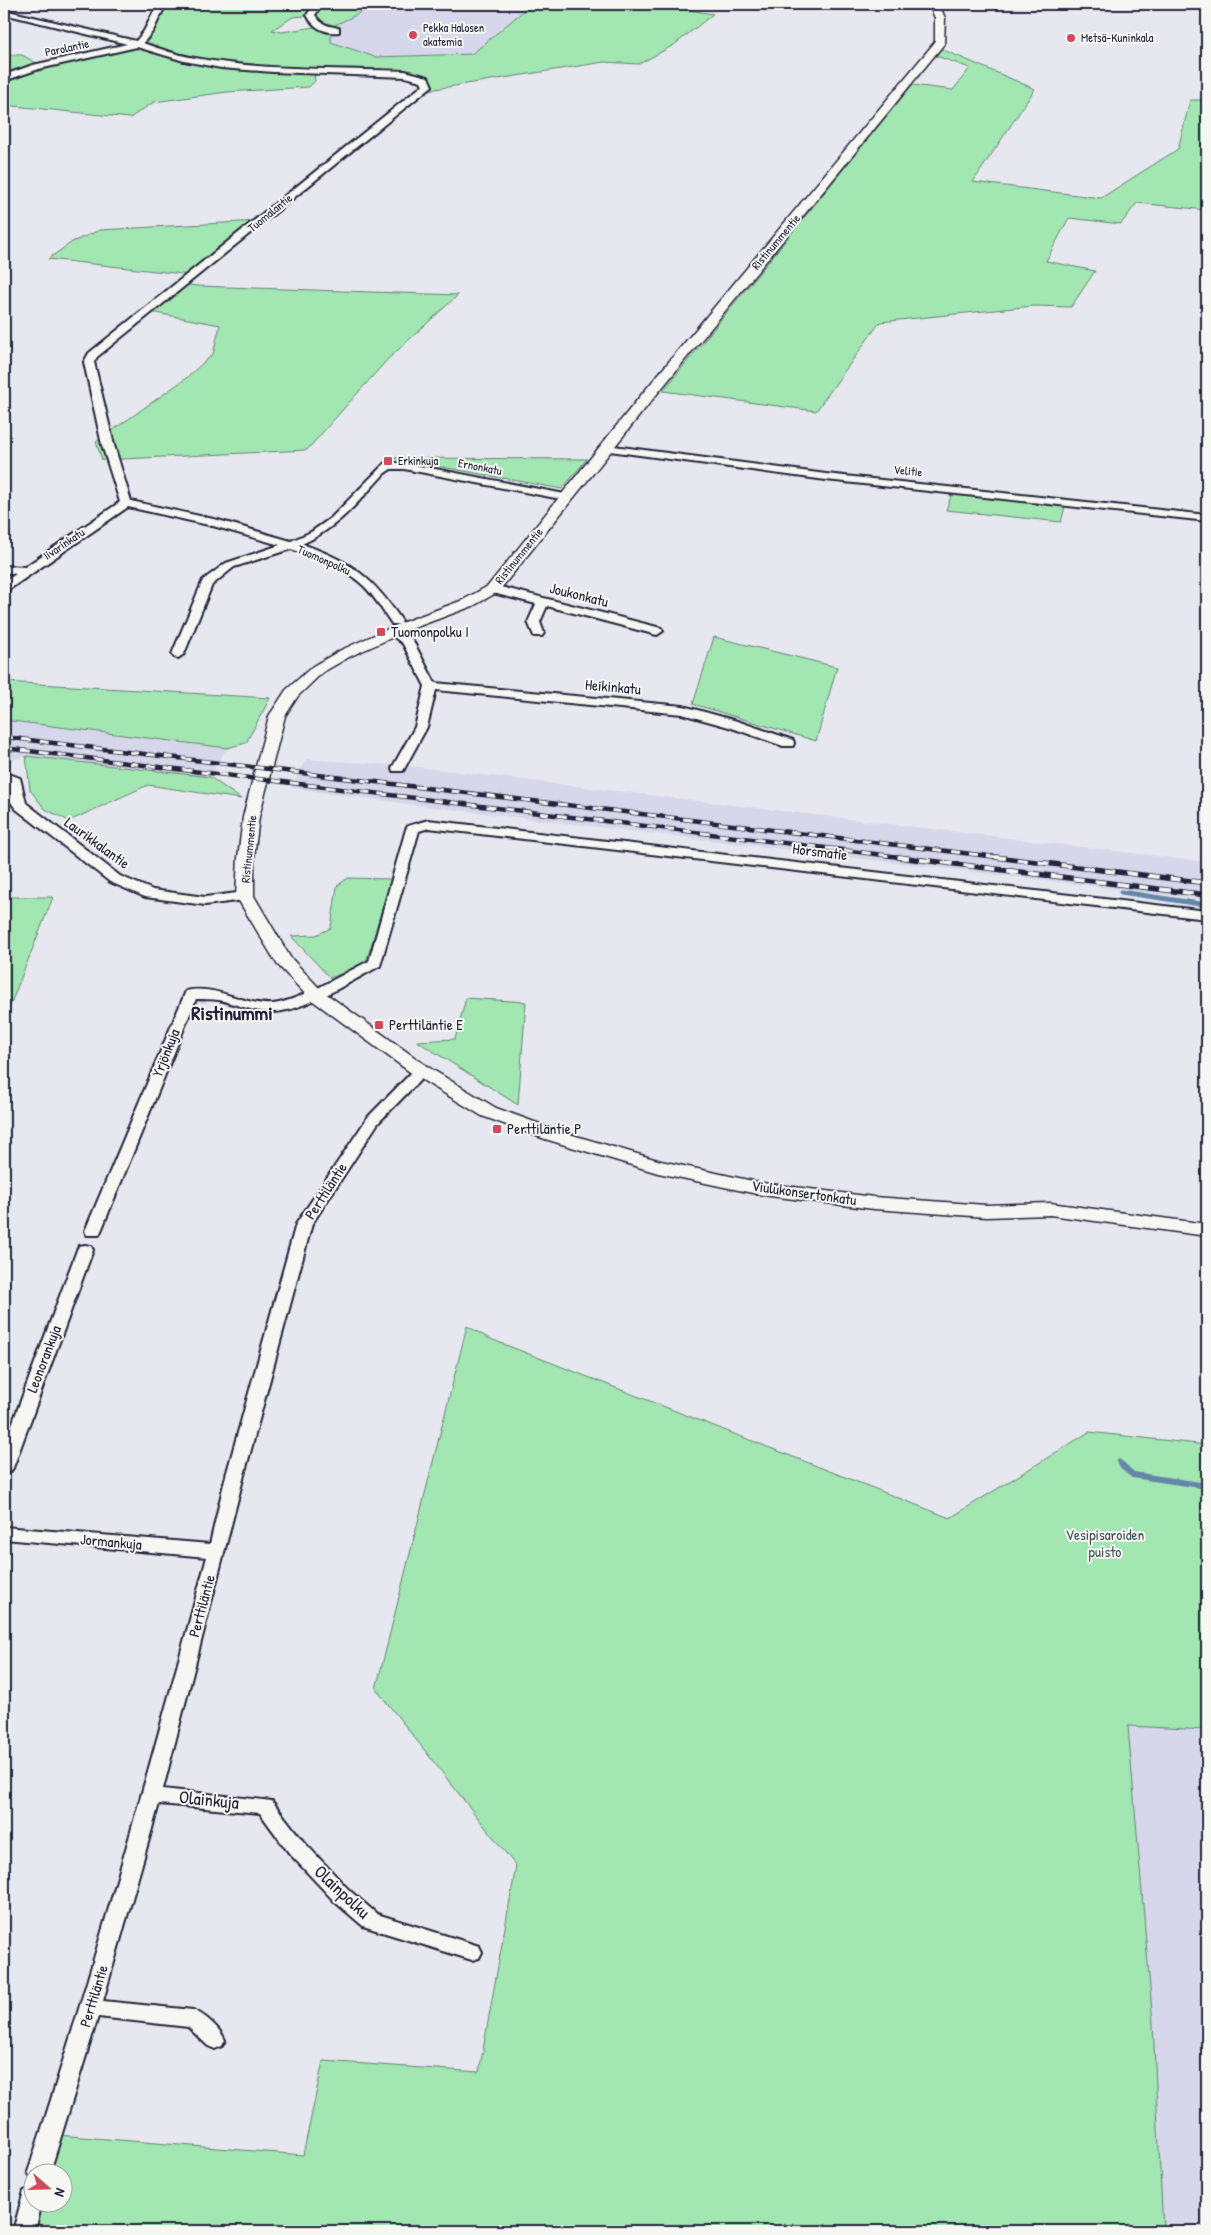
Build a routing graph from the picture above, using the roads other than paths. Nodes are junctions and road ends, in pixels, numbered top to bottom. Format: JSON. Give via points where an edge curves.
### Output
{"nodes":[{"id":1,"x":162,"y":4,"type":"edge"},
{"id":2,"x":318,"y":4,"type":"edge"},
{"id":3,"x":934,"y":4,"type":"edge"},
{"id":4,"x":4,"y":12,"type":"edge"},
{"id":5,"x":336,"y":30,"type":"dead end"},
{"id":6,"x":136,"y":44,"type":"junction"},
{"id":7,"x":4,"y":78,"type":"edge"},
{"id":8,"x":606,"y":448,"type":"junction"},
{"id":9,"x":566,"y":497,"type":"junction"},
{"id":10,"x":126,"y":503,"type":"junction"},
{"id":11,"x":1207,"y":518,"type":"edge"},
{"id":12,"x":291,"y":545,"type":"junction"},
{"id":13,"x":4,"y":569,"type":"edge"},
{"id":14,"x":26,"y":571,"type":"junction"},
{"id":15,"x":4,"y":587,"type":"edge"},
{"id":16,"x":493,"y":589,"type":"junction"},
{"id":17,"x":542,"y":603,"type":"junction"},
{"id":18,"x":395,"y":626,"type":"junction"},
{"id":19,"x":657,"y":631,"type":"dead end"},
{"id":20,"x":538,"y":633,"type":"dead end"},
{"id":21,"x":178,"y":654,"type":"dead end"},
{"id":22,"x":431,"y":686,"type":"junction"},
{"id":23,"x":788,"y":743,"type":"dead end"},
{"id":24,"x":398,"y":768,"type":"dead end"},
{"id":25,"x":10,"y":779,"type":"edge"},
{"id":26,"x":245,"y":896,"type":"junction"},
{"id":27,"x":1207,"y":915,"type":"edge"},
{"id":28,"x":315,"y":994,"type":"junction"},
{"id":29,"x":420,"y":1071,"type":"junction"},
{"id":30,"x":1207,"y":1230,"type":"edge"},
{"id":31,"x":93,"y":1231,"type":"dead end"},
{"id":32,"x":85,"y":1250,"type":"dead end"},
{"id":33,"x":4,"y":1468,"type":"edge"},
{"id":34,"x":4,"y":1533,"type":"edge"},
{"id":35,"x":217,"y":1551,"type":"junction"},
{"id":36,"x":152,"y":1796,"type":"junction"},
{"id":37,"x":265,"y":1806,"type":"joint"},
{"id":38,"x":472,"y":1952,"type":"dead end"},
{"id":39,"x":91,"y":2008,"type":"junction"},
{"id":40,"x":215,"y":2040,"type":"dead end"},
{"id":41,"x":42,"y":2162,"type":"edge"},
{"id":42,"x":29,"y":2212,"type":"edge"},
{"id":43,"x":24,"y":2231,"type":"edge"}],
"edges":[{"from":1,"to":6,"type":"street","via":[[143,40]]},
{"from":2,"to":5,"type":"street","via":[[311,14],[313,21],[320,27]]},
{"from":3,"to":8,"type":"street","name":"Ristinummentie","via":[[940,18],[940,42]]},
{"from":4,"to":6,"type":"street"},
{"from":6,"to":7,"type":"street","name":"Parolantie","via":[[36,67]]},
{"from":6,"to":10,"type":"street","name":"Tuomalantie","via":[[220,65],[405,74],[425,79],[428,86],[93,355],[89,362],[108,446]]},
{"from":8,"to":9,"type":"street","name":"Ristinummentie"},
{"from":8,"to":11,"type":"street","name":"Velitie","via":[[826,477]]},
{"from":9,"to":12,"type":"street","name":"Ernonkatu","via":[[389,465],[335,520]]},
{"from":9,"to":16,"type":"street","name":"Ristinummentie"},
{"from":10,"to":12,"type":"street"},
{"from":10,"to":14,"type":"street","name":"Iivarinkatu"},
{"from":12,"to":18,"type":"street","name":"Tuomonpolku","via":[[358,575],[380,598]]},
{"from":12,"to":21,"type":"street","via":[[230,565],[207,583]]},
{"from":13,"to":14,"type":"street"},
{"from":14,"to":15,"type":"street","name":"Iivarinkatu"},
{"from":16,"to":17,"type":"street","name":"Joukonkatu"},
{"from":16,"to":18,"type":"street","name":"Ristinummentie","via":[[468,603]]},
{"from":17,"to":19,"type":"street","name":"Joukonkatu"},
{"from":17,"to":20,"type":"street","via":[[534,622]]},
{"from":18,"to":22,"type":"street","name":"Tuomonpolku","via":[[408,642]]},
{"from":18,"to":26,"type":"street","name":"Ristinummentie","via":[[318,669],[292,693],[277,716],[251,817]]},
{"from":22,"to":23,"type":"street","name":"Heikinkatu","via":[[683,710]]},
{"from":22,"to":24,"type":"street","via":[[421,727]]},
{"from":25,"to":26,"type":"street","name":"Laurikkalantie","via":[[21,806],[115,879],[150,894],[177,899],[205,901]]},
{"from":26,"to":28,"type":"street","name":"Ristinummentie","via":[[284,960]]},
{"from":27,"to":28,"type":"street","name":"Horsmatie","via":[[428,824],[413,829],[411,834],[375,963]]},
{"from":28,"to":29,"type":"street","name":"Ristinummentie"},
{"from":28,"to":31,"type":"street","name":"Yrjönkuja","via":[[273,1008],[219,996],[191,994]]},
{"from":29,"to":30,"type":"street","name":"Viulukonsertonkatu","via":[[489,1112],[552,1136],[658,1167],[762,1189],[874,1203],[976,1210],[1050,1209]]},
{"from":29,"to":35,"type":"street","name":"Perttiläntie","via":[[373,1120],[304,1224]]},
{"from":32,"to":33,"type":"street","name":"Leonorankuja"},
{"from":34,"to":35,"type":"street","name":"Jormankuja"},
{"from":35,"to":36,"type":"street","name":"Perttiläntie"},
{"from":36,"to":37,"type":"street","name":"Olainkuja"},
{"from":36,"to":39,"type":"street","name":"Perttiläntie"},
{"from":37,"to":38,"type":"street","name":"Olainpolku","via":[[296,1847],[342,1896],[370,1920]]},
{"from":39,"to":40,"type":"street","via":[[193,2019]]},
{"from":39,"to":41,"type":"street","name":"Perttiläntie"},
{"from":42,"to":43,"type":"street"}]}
